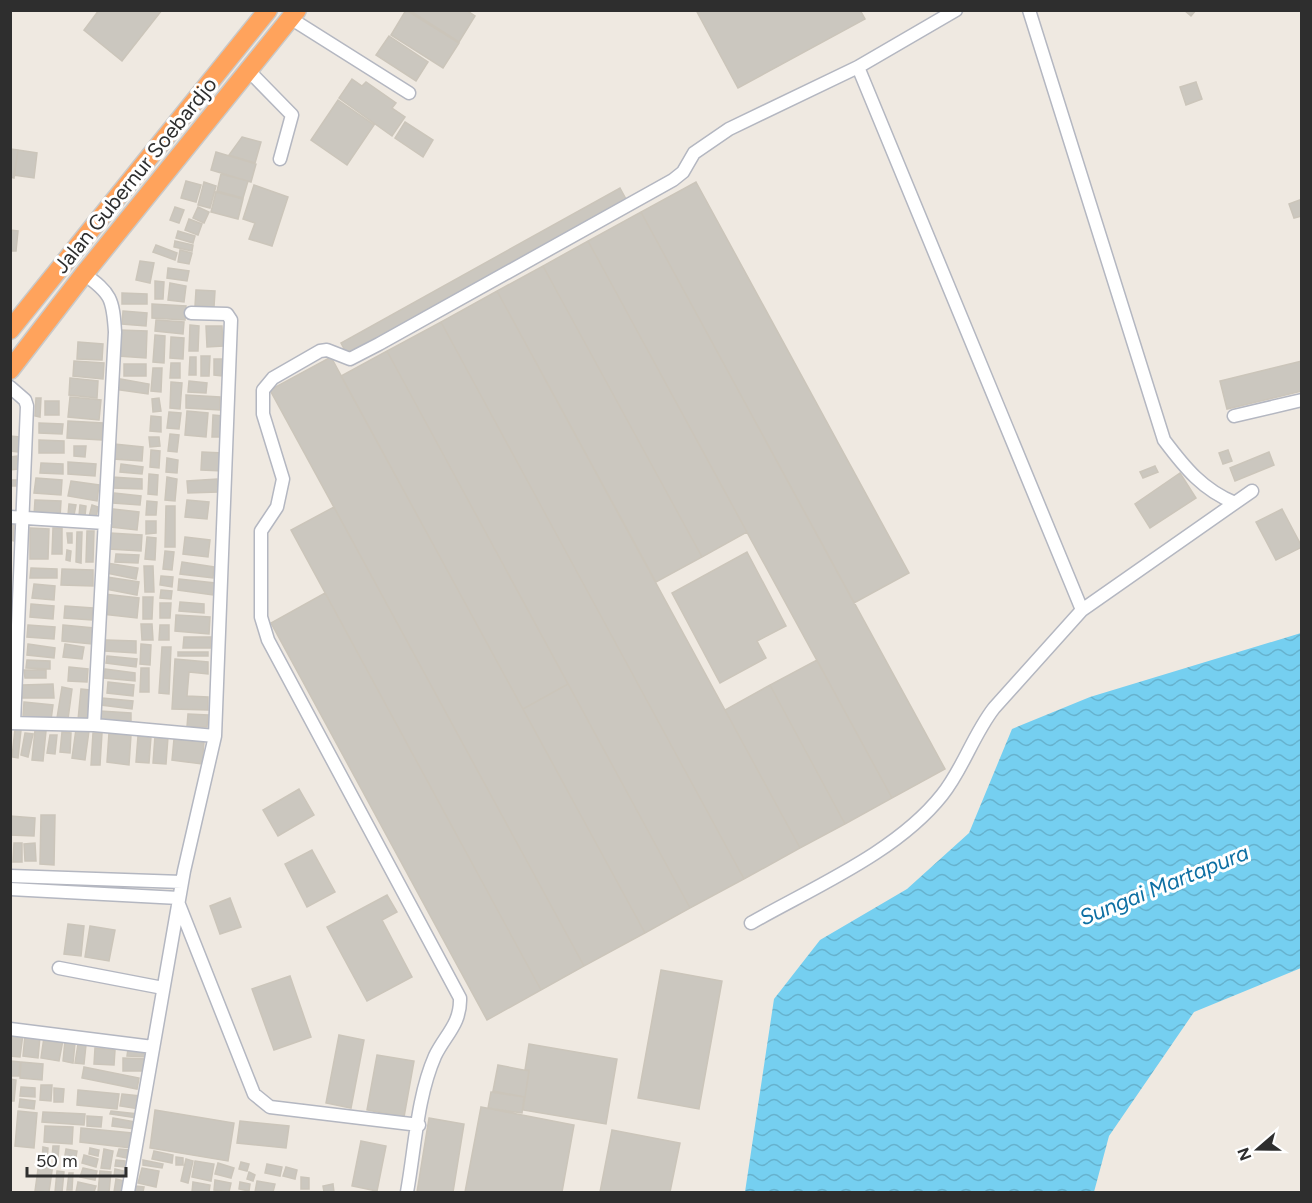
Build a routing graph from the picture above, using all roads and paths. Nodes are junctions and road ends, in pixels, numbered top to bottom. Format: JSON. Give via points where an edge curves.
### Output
{"nodes":[{"id":1,"x":268,"y":10,"type":"edge"},
{"id":2,"x":956,"y":10,"type":"edge"},
{"id":3,"x":1029,"y":10,"type":"edge"},
{"id":4,"x":293,"y":14,"type":"edge"},
{"id":5,"x":858,"y":67,"type":"junction"},
{"id":6,"x":247,"y":69,"type":"junction"},
{"id":7,"x":409,"y":93,"type":"dead end"},
{"id":8,"x":280,"y":159,"type":"dead end"},
{"id":9,"x":84,"y":274,"type":"junction"},
{"id":10,"x":191,"y":313,"type":"dead end"},
{"id":11,"x":10,"y":330,"type":"edge"},
{"id":12,"x":10,"y":370,"type":"edge"},
{"id":13,"x":10,"y":387,"type":"edge"},
{"id":14,"x":1302,"y":400,"type":"edge"},
{"id":15,"x":1234,"y":416,"type":"dead end"},
{"id":16,"x":1252,"y":491,"type":"dead end"},
{"id":17,"x":1235,"y":503,"type":"junction"},
{"id":18,"x":16,"y":518,"type":"edge"},
{"id":19,"x":105,"y":523,"type":"junction"},
{"id":20,"x":1082,"y":610,"type":"junction"},
{"id":21,"x":12,"y":723,"type":"edge"},
{"id":22,"x":94,"y":725,"type":"junction"},
{"id":23,"x":215,"y":736,"type":"junction"},
{"id":24,"x":10,"y":876,"type":"edge"},
{"id":25,"x":182,"y":882,"type":"junction"},
{"id":26,"x":10,"y":889,"type":"edge"},
{"id":27,"x":179,"y":899,"type":"junction"},
{"id":28,"x":751,"y":923,"type":"dead end"},
{"id":29,"x":59,"y":968,"type":"dead end"},
{"id":30,"x":164,"y":988,"type":"junction"},
{"id":31,"x":10,"y":1029,"type":"edge"},
{"id":32,"x":153,"y":1047,"type":"junction"},
{"id":33,"x":419,"y":1125,"type":"junction"},
{"id":34,"x":128,"y":1192,"type":"edge"},
{"id":35,"x":407,"y":1192,"type":"edge"}],
"edges":[{"from":1,"to":11,"type":"highway","name":"Jalan Gubernur Soebardjo"},
{"from":2,"to":5,"type":"street"},
{"from":3,"to":17,"type":"street","via":[[1164,440],[1198,482]]},
{"from":4,"to":6,"type":"highway","name":"Jalan Gubernur Soebardjo"},
{"from":4,"to":7,"type":"street"},
{"from":5,"to":20,"type":"street"},
{"from":5,"to":33,"type":"street","via":[[729,129],[694,153],[683,172],[672,180],[362,353],[350,359],[320,351],[273,378],[263,390],[263,414],[283,479],[277,507],[261,531],[261,617],[268,640],[460,998],[456,1026],[431,1066]]},
{"from":6,"to":8,"type":"street","via":[[292,115]]},
{"from":6,"to":9,"type":"highway","name":"Jalan Gubernur Soebardjo"},
{"from":9,"to":12,"type":"highway","name":"Jalan Gubernur Soebardjo"},
{"from":9,"to":19,"type":"street","via":[[108,293],[113,304]]},
{"from":10,"to":23,"type":"street","via":[[227,314],[231,320]]},
{"from":13,"to":18,"type":"street","via":[[27,406]]},
{"from":14,"to":15,"type":"street"},
{"from":16,"to":17,"type":"street"},
{"from":17,"to":20,"type":"street"},
{"from":18,"to":19,"type":"street"},
{"from":18,"to":21,"type":"street"},
{"from":19,"to":22,"type":"street"},
{"from":20,"to":28,"type":"street","via":[[994,708],[943,794],[919,821],[890,843]]},
{"from":21,"to":22,"type":"street"},
{"from":22,"to":23,"type":"street"},
{"from":23,"to":25,"type":"street"},
{"from":24,"to":25,"type":"street"},
{"from":25,"to":27,"type":"street"},
{"from":26,"to":27,"type":"street"},
{"from":27,"to":30,"type":"street"},
{"from":27,"to":33,"type":"street","via":[[254,1094],[270,1107]]},
{"from":29,"to":30,"type":"street"},
{"from":30,"to":32,"type":"street"},
{"from":31,"to":32,"type":"street"},
{"from":32,"to":34,"type":"street"},
{"from":33,"to":35,"type":"street"}]}
